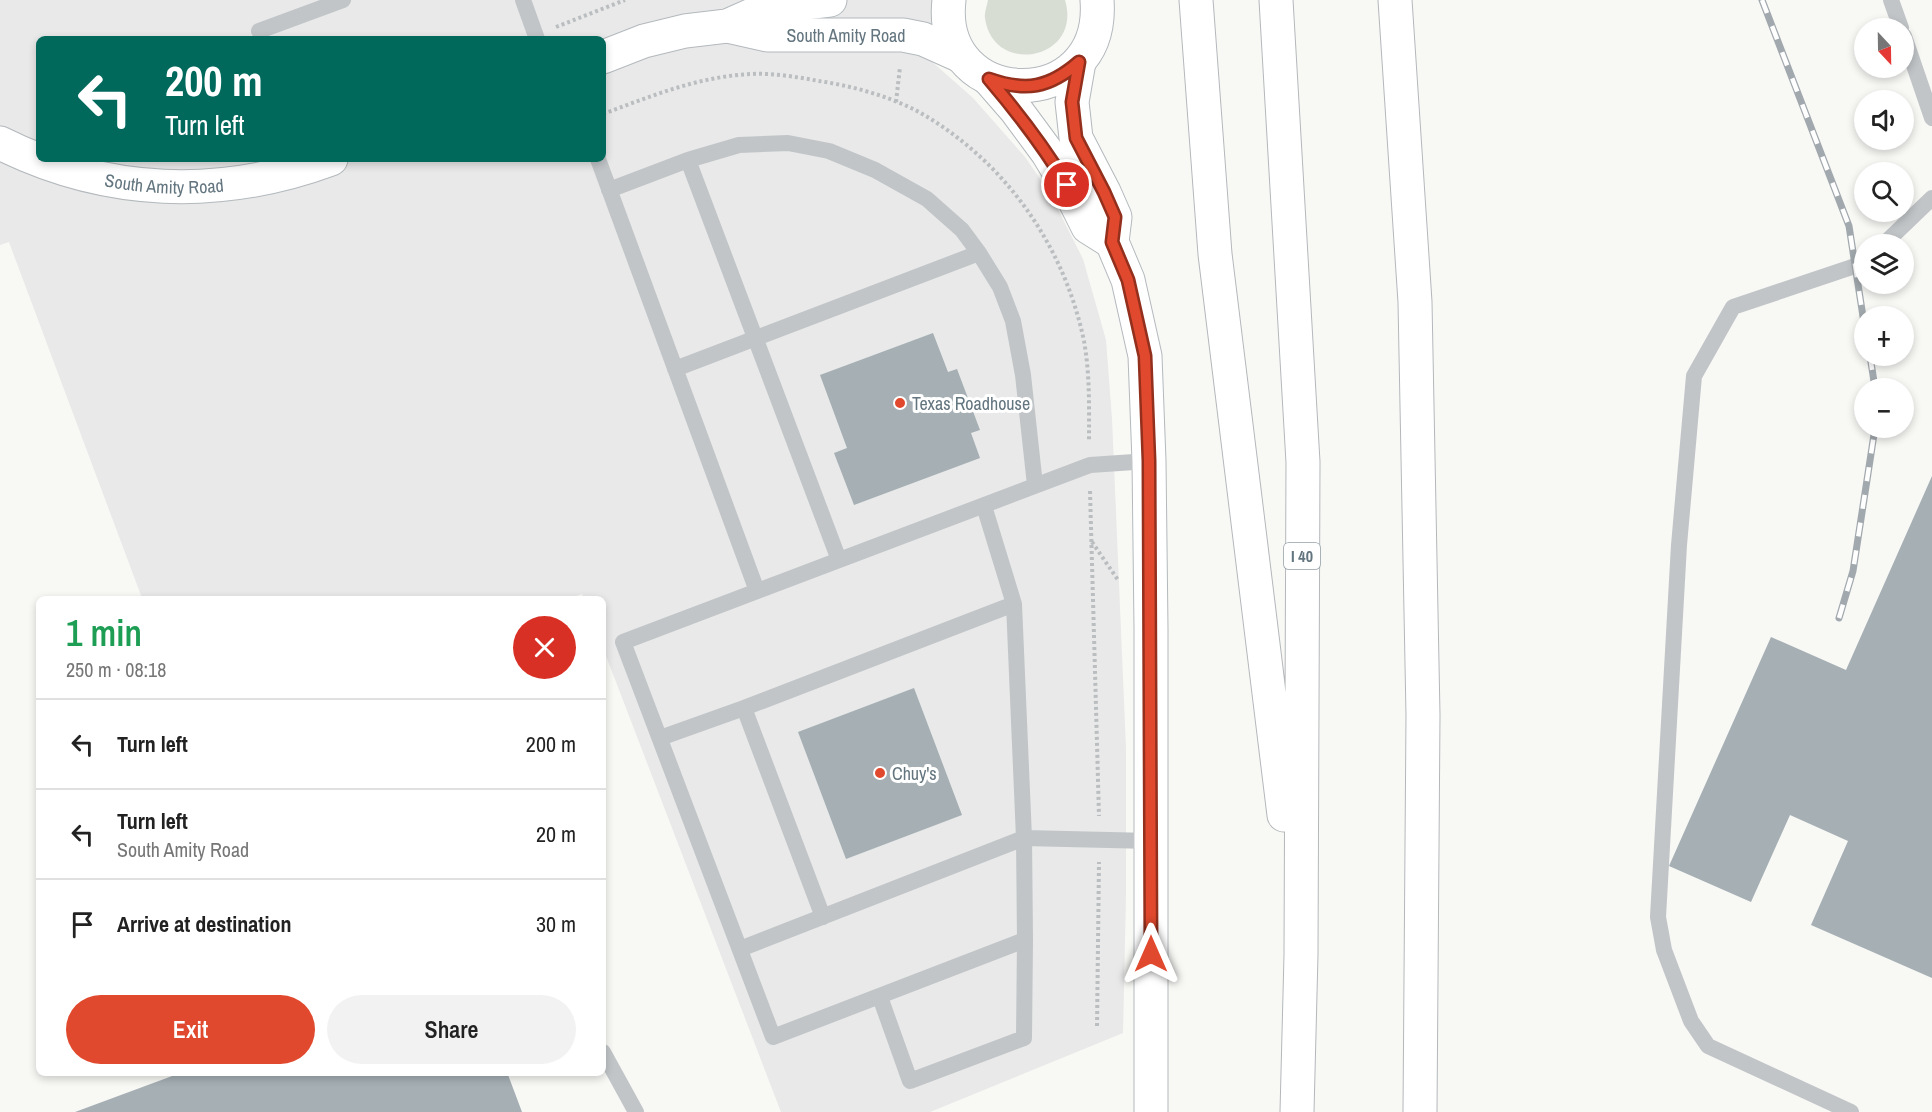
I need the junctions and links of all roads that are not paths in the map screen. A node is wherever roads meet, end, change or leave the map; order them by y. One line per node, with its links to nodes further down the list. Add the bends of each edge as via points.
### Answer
1 (343, 0): 12 (lane)
2 (523, 0): 13 (lane)
3 (830, 0): 11 (main road, South Amity Road, via 770,7)
4 (949, 0): 15 (main road, via 951,36)
5 (1098, 0): 16 (main road, via 1098,23)
6 (1196, 0): 47 (main road, via 1215,254)
7 (1276, 0): 47 (main road, I 40, via 1303,462)
8 (1395, 0): 53 (main road, via 1415,314 1424,715)
9 (1891, 0): 10 (lane)
10 (1897, 18)
11 (727, 26): 14 (main road, South Amity Road, via 675,33); 15 (main road, South Amity Road, via 767,35 903,35)
12 (259, 31)
13 (536, 36)
14 (606, 56)
15 (962, 56): 18 (main road)
16 (1079, 62): 18 (main road, via 1064,75 1027,87); 29 (main road, via 1072,102 1076,138 1115,217)
17 (1914, 65): 19 (lane)
18 (989, 79): 29 (main road, via 1047,152 1088,227)
19 (1932, 118)
20 (0, 143): 21 (main road, South Amity Road)
21 (36, 159)
22 (688, 159): 26 (lane); 30 (lane, via 739,146 788,143 829,151 875,170 927,199 962,230); 32 (lane)
23 (44, 162): 24 (main road, South Amity Road, via 74,172 154,186 192,188 265,178)
24 (323, 162)
25 (599, 162): 26 (lane)
26 (609, 190): 33 (lane)
27 (1932, 198): 28 (lane)
28 (1894, 234)
29 (1112, 242): 34 (main road, via 1128,280 1145,356)
30 (979, 253): 32 (lane); 35 (lane, via 1013,321)
31 (1854, 266): 54 (lane, via 1733,307 1694,376 1678,545 1658,917 1664,950 1691,1022 1708,1046)
32 (756, 338): 33 (lane); 37 (lane)
33 (675, 369): 38 (lane)
34 (1149, 461): 35 (lane, via 1090,465); 43 (main road)
35 (1035, 485): 36 (lane)
36 (984, 506): 37 (lane); 39 (lane)
37 (839, 560): 38 (lane)
38 (757, 591): 41 (lane, via 623,642)
39 (1014, 603): 40 (lane); 42 (lane)
40 (744, 708): 41 (lane); 44 (lane)
41 (660, 738): 46 (lane)
42 (1024, 838): 43 (lane); 44 (lane); 45 (lane)
43 (1151, 841): 51 (main road)
44 (823, 916): 46 (lane)
45 (1025, 940): 48 (lane); 48 (lane, via 1024,1038 910,1081)
46 (740, 949): 48 (lane, via 773,1037)
47 (1301, 955): 52 (main road, I 40)
48 (880, 997)
49 (606, 1057): 50 (lane)
50 (636, 1112)
51 (1150, 1112)
52 (1297, 1112)
53 (1420, 1112)
54 (1851, 1112)

